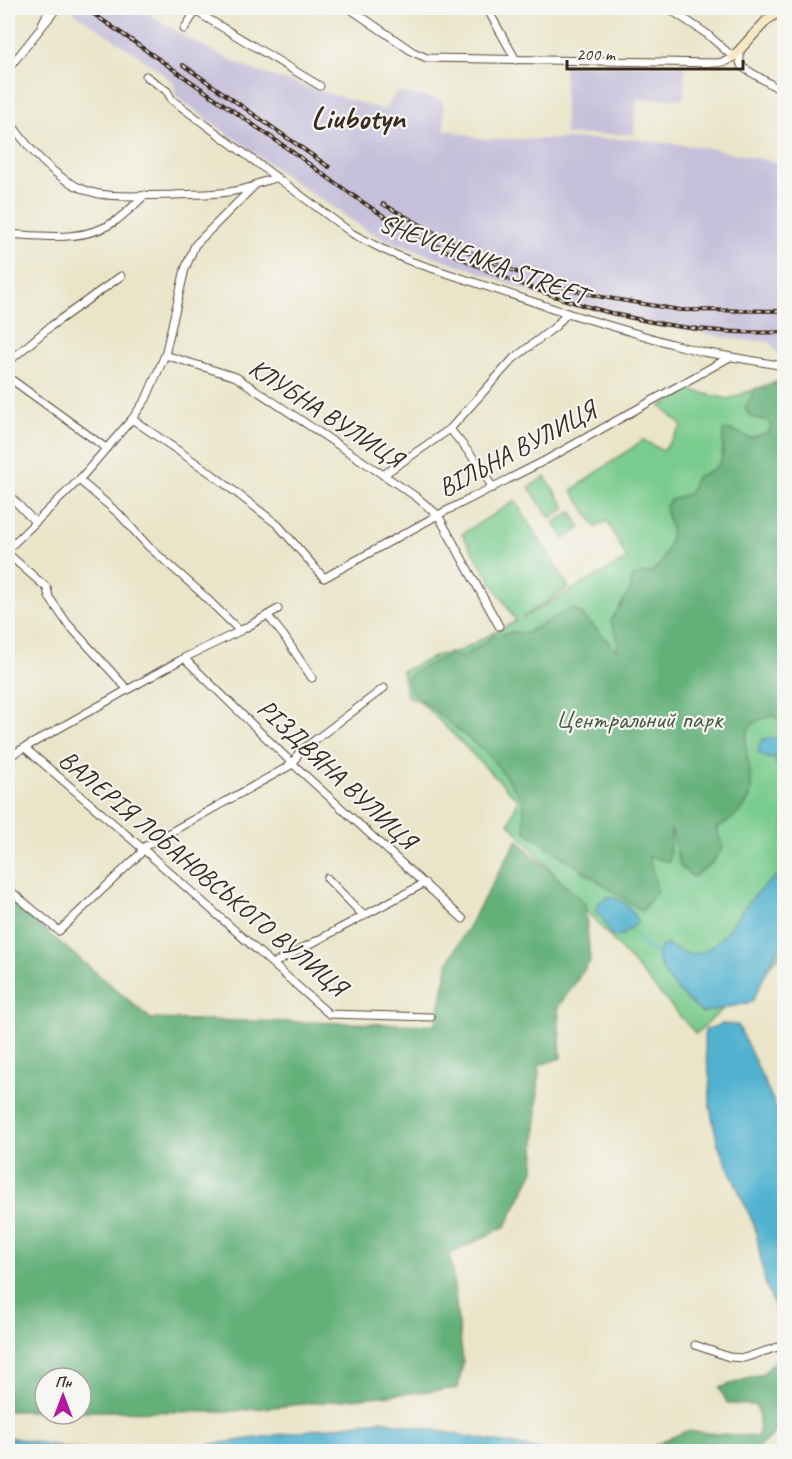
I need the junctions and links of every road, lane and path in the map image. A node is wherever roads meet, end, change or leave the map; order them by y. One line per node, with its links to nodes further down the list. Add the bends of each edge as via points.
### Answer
1 (50, 8): 8 (street)
2 (57, 8): 8 (street)
3 (349, 8): 11 (street, via 421,56)
4 (489, 8): 11 (street)
5 (668, 8): 10 (street)
6 (784, 8): 10 (street, via 767,20)
7 (197, 9): 9 (street); 14 (street)
8 (41, 26): 12 (street)
9 (184, 29)
10 (737, 53): 11 (street, via 717,63); 15 (street, via 742,67)
11 (516, 60)
12 (8, 69)
13 (146, 76): 17 (street, SHEVCHENKA STREET)
14 (320, 86)
15 (784, 92)
16 (8, 119): 19 (street, via 69,182 99,194)
17 (275, 178): 18 (street); 22 (street, SHEVCHENKA STREET, via 353,234 382,249)
18 (253, 186): 19 (street, via 231,193); 23 (street, via 195,245 185,269)
19 (145, 195): 20 (street, via 115,221 89,232 53,237)
20 (8, 234)
21 (121, 276): 25 (street)
22 (567, 313): 24 (street, SHEVCHENKA STREET); 29 (street, via 513,359)
23 (165, 355): 28 (street, via 146,399); 31 (street, КЛУБНА ВУЛИЦЯ, via 236,376)
24 (730, 357): 26 (street, SHEVCHENKA STREET); 33 (street, ВІЛЬНА ВУЛИЦЯ)
25 (8, 362)
26 (784, 366)
27 (8, 376): 30 (street)
28 (132, 419): 30 (street); 35 (street, ВІЛЬНА ВУЛИЦЯ, via 278,525 324,578)
29 (450, 429): 31 (street); 33 (street)
30 (106, 448): 32 (street)
31 (383, 475): 35 (street, КЛУБНА ВУЛИЦЯ)
32 (79, 480): 36 (street); 42 (street)
33 (493, 488): 35 (street, ВІЛЬНА ВУЛИЦЯ)
34 (8, 494): 36 (street)
35 (438, 515): 41 (street, КЛУБНА ВУЛИЦЯ)
36 (36, 522): 37 (street)
37 (8, 549)
38 (8, 554): 46 (street, via 47,588 67,623)
39 (278, 609): 40 (street)
40 (268, 616): 42 (street); 44 (street)
41 (499, 626)
42 (240, 631): 43 (street)
43 (184, 658): 46 (street); 49 (street, РІЗДВЯНА ВУЛИЦЯ)
44 (312, 678)
45 (384, 688): 49 (street, via 299,752)
46 (128, 690): 47 (street)
47 (26, 748): 48 (street); 50 (street, ВАЛЕРІЯ ЛОБАНОВСЬКОГО ВУЛИЦЯ)
48 (8, 757)
49 (293, 764): 50 (street); 52 (street, РІЗДВЯНА ВУЛИЦЯ)
50 (142, 848): 53 (street, via 59,931); 56 (street, ВАЛЕРІЯ ЛОБАНОВСЬКОГО ВУЛИЦЯ)
51 (327, 879): 54 (street)
52 (425, 883): 54 (street); 55 (street, РІЗДВЯНА ВУЛИЦЯ)
53 (8, 889)
54 (364, 915): 56 (street)
55 (463, 919)
56 (273, 964): 57 (street, ВАЛЕРІЯ ЛОБАНОВСЬКОГО ВУЛИЦЯ, via 328,1014)
57 (431, 1017)
58 (695, 1345): 59 (street, via 744,1358)
59 (784, 1345)

